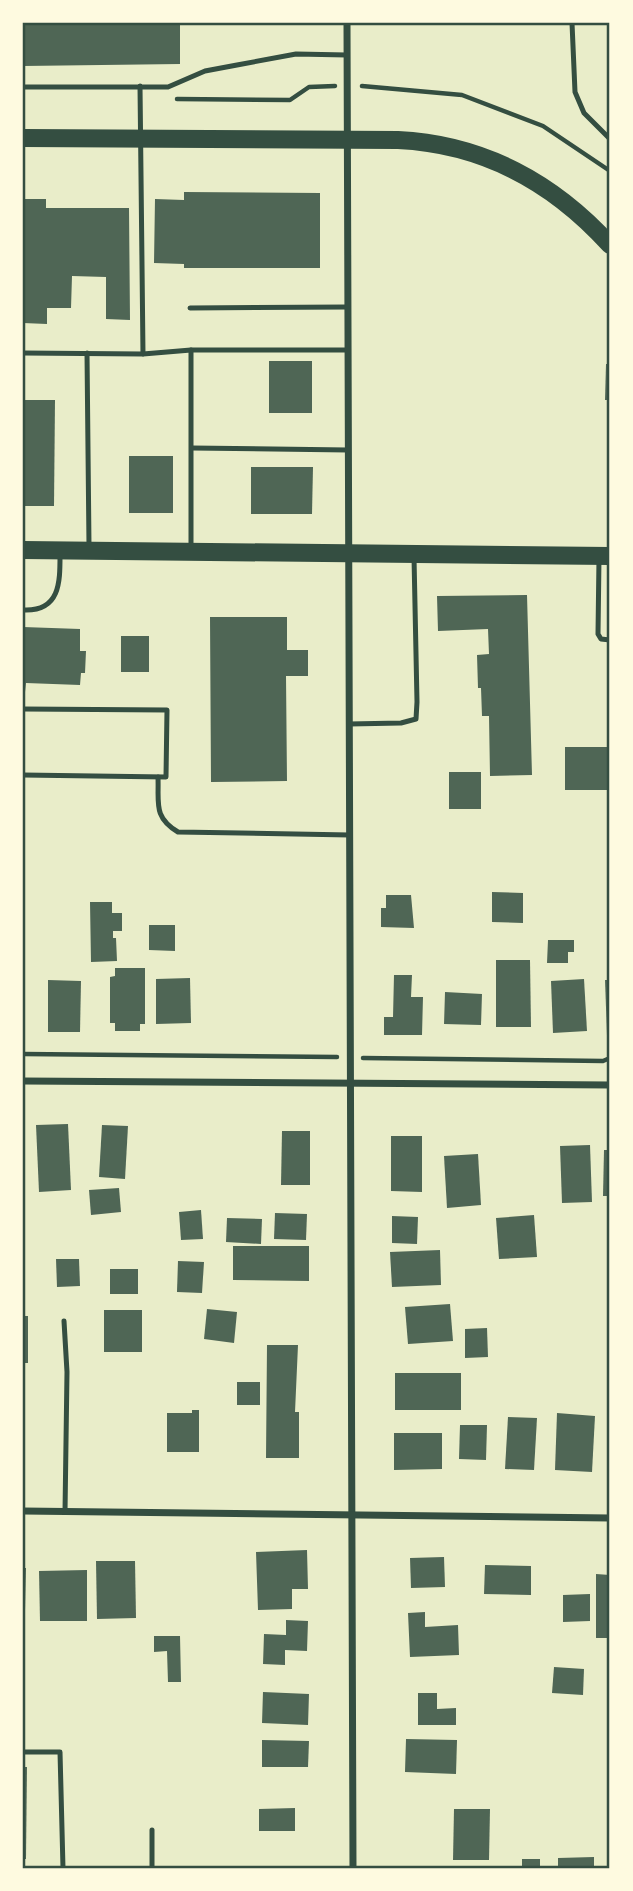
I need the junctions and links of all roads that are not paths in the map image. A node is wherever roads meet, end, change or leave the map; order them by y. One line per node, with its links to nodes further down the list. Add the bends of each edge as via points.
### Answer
1 (347, 23): 3 (street)
2 (572, 23): 8 (lane, via 575,92 584,113)
3 (347, 55): 4 (lane, via 296,54 205,72 168,87); 9 (street)
4 (140, 86): 5 (lane); 6 (lane)
5 (23, 87)
6 (140, 137): 7 (main road); 9 (main road); 17 (lane)
7 (23, 138)
8 (610, 139)
9 (346, 140): 10 (main road, via 432,142 482,155 535,180); 11 (street)
10 (610, 245)
11 (347, 307): 12 (lane); 14 (street)
12 (190, 308)
13 (191, 350): 14 (lane); 17 (lane); 18 (lane)
14 (347, 350): 19 (street)
15 (23, 353): 16 (lane)
16 (87, 354): 17 (lane); 22 (lane)
17 (144, 354)
18 (192, 448): 19 (lane); 23 (lane)
19 (348, 450): 24 (street)
20 (23, 550): 21 (main road)
21 (60, 551): 22 (main road); 27 (lane, via 57,593 47,604)
22 (89, 551): 23 (main road)
23 (191, 552): 24 (main road)
24 (347, 553): 25 (main road); 30 (street)
25 (414, 554): 26 (main road); 30 (lane, via 416,719)
26 (604, 556): 28 (lane, via 598,634)
27 (23, 610)
28 (610, 640)
29 (23, 709): 32 (lane, via 167,710 166,777)
30 (349, 724): 33 (street)
31 (23, 775): 32 (lane)
32 (159, 777): 33 (lane, via 159,813 165,824 178,832)
33 (350, 835): 35 (street)
34 (23, 1081): 35 (street)
35 (350, 1083): 36 (street); 40 (street)
36 (610, 1085)
37 (64, 1321): 39 (lane)
38 (23, 1511): 39 (street)
39 (65, 1512): 40 (street)
40 (351, 1516): 41 (street); 46 (street)
41 (610, 1518)
42 (23, 1752): 44 (lane, via 60,1752)
43 (152, 1830): 45 (lane)
44 (63, 1868)
45 (152, 1868)
46 (353, 1868)

